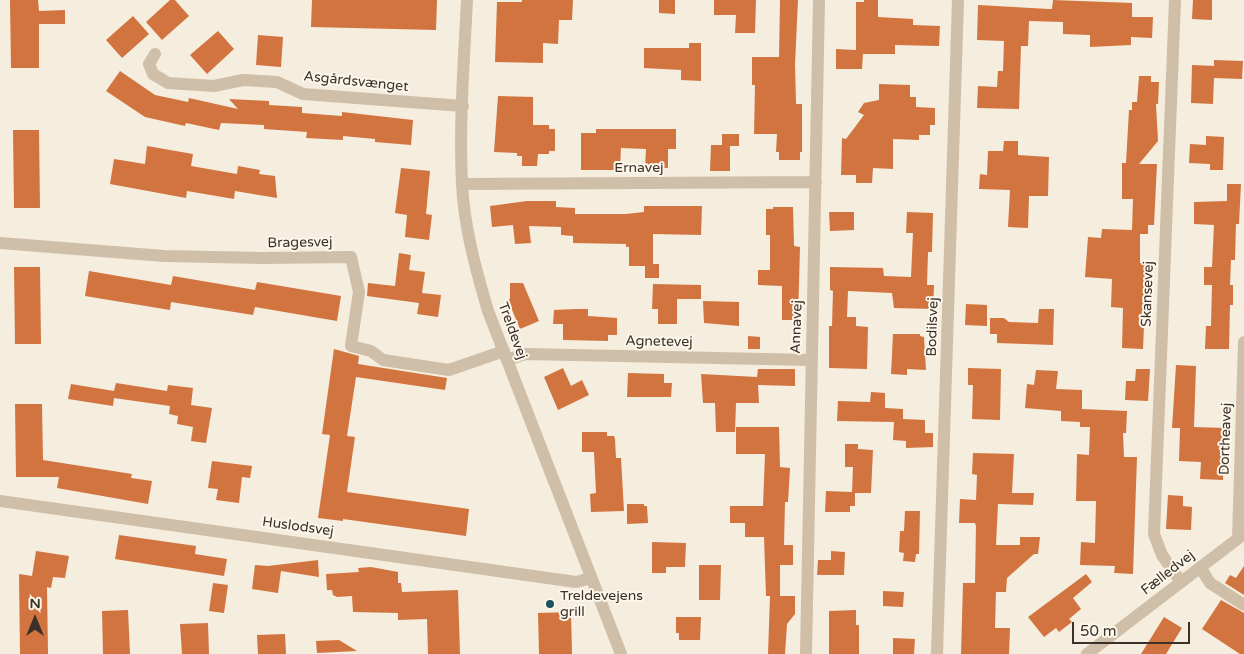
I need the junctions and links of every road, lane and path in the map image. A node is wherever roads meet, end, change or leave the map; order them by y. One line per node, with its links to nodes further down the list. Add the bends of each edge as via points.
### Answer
1 (467, 0): 6 (street, Treldevej)
2 (819, 0): 7 (street, Annavej)
3 (958, 0): 21 (street, Bodilsvej)
4 (1175, 0): 17 (street, Skansevej, via 1154,534 1162,555)
5 (155, 54): 6 (street, Asgårdsvænget, via 149,64 154,74 168,83 214,86 243,80 277,82 303,94)
6 (463, 106): 8 (street, Treldevej)
7 (816, 182): 8 (street, Ernavej); 12 (street, Annavej)
8 (462, 184): 11 (street, Treldevej, via 476,270)
9 (0, 244): 11 (street, Bragesvej, via 164,256 351,257 359,292 351,346 371,351 383,360 449,370)
10 (1244, 342): 14 (street, Dortheavej)
11 (505, 356): 12 (street, Agnetevej); 16 (street, Treldevej)
12 (811, 360): 20 (street, Annavej)
13 (0, 501): 16 (street, Huslodsvej, via 576,582)
14 (1241, 536): 15 (street, Fælledvej)
15 (1200, 567): 17 (street, Fælledvej); 18 (street, via 1210,584)
16 (590, 578): 19 (street, Treldevej)
17 (1181, 582): 22 (street, Fælledvej)
18 (1244, 605)
19 (621, 654)
20 (806, 654)
21 (937, 654)
22 (1089, 654)

